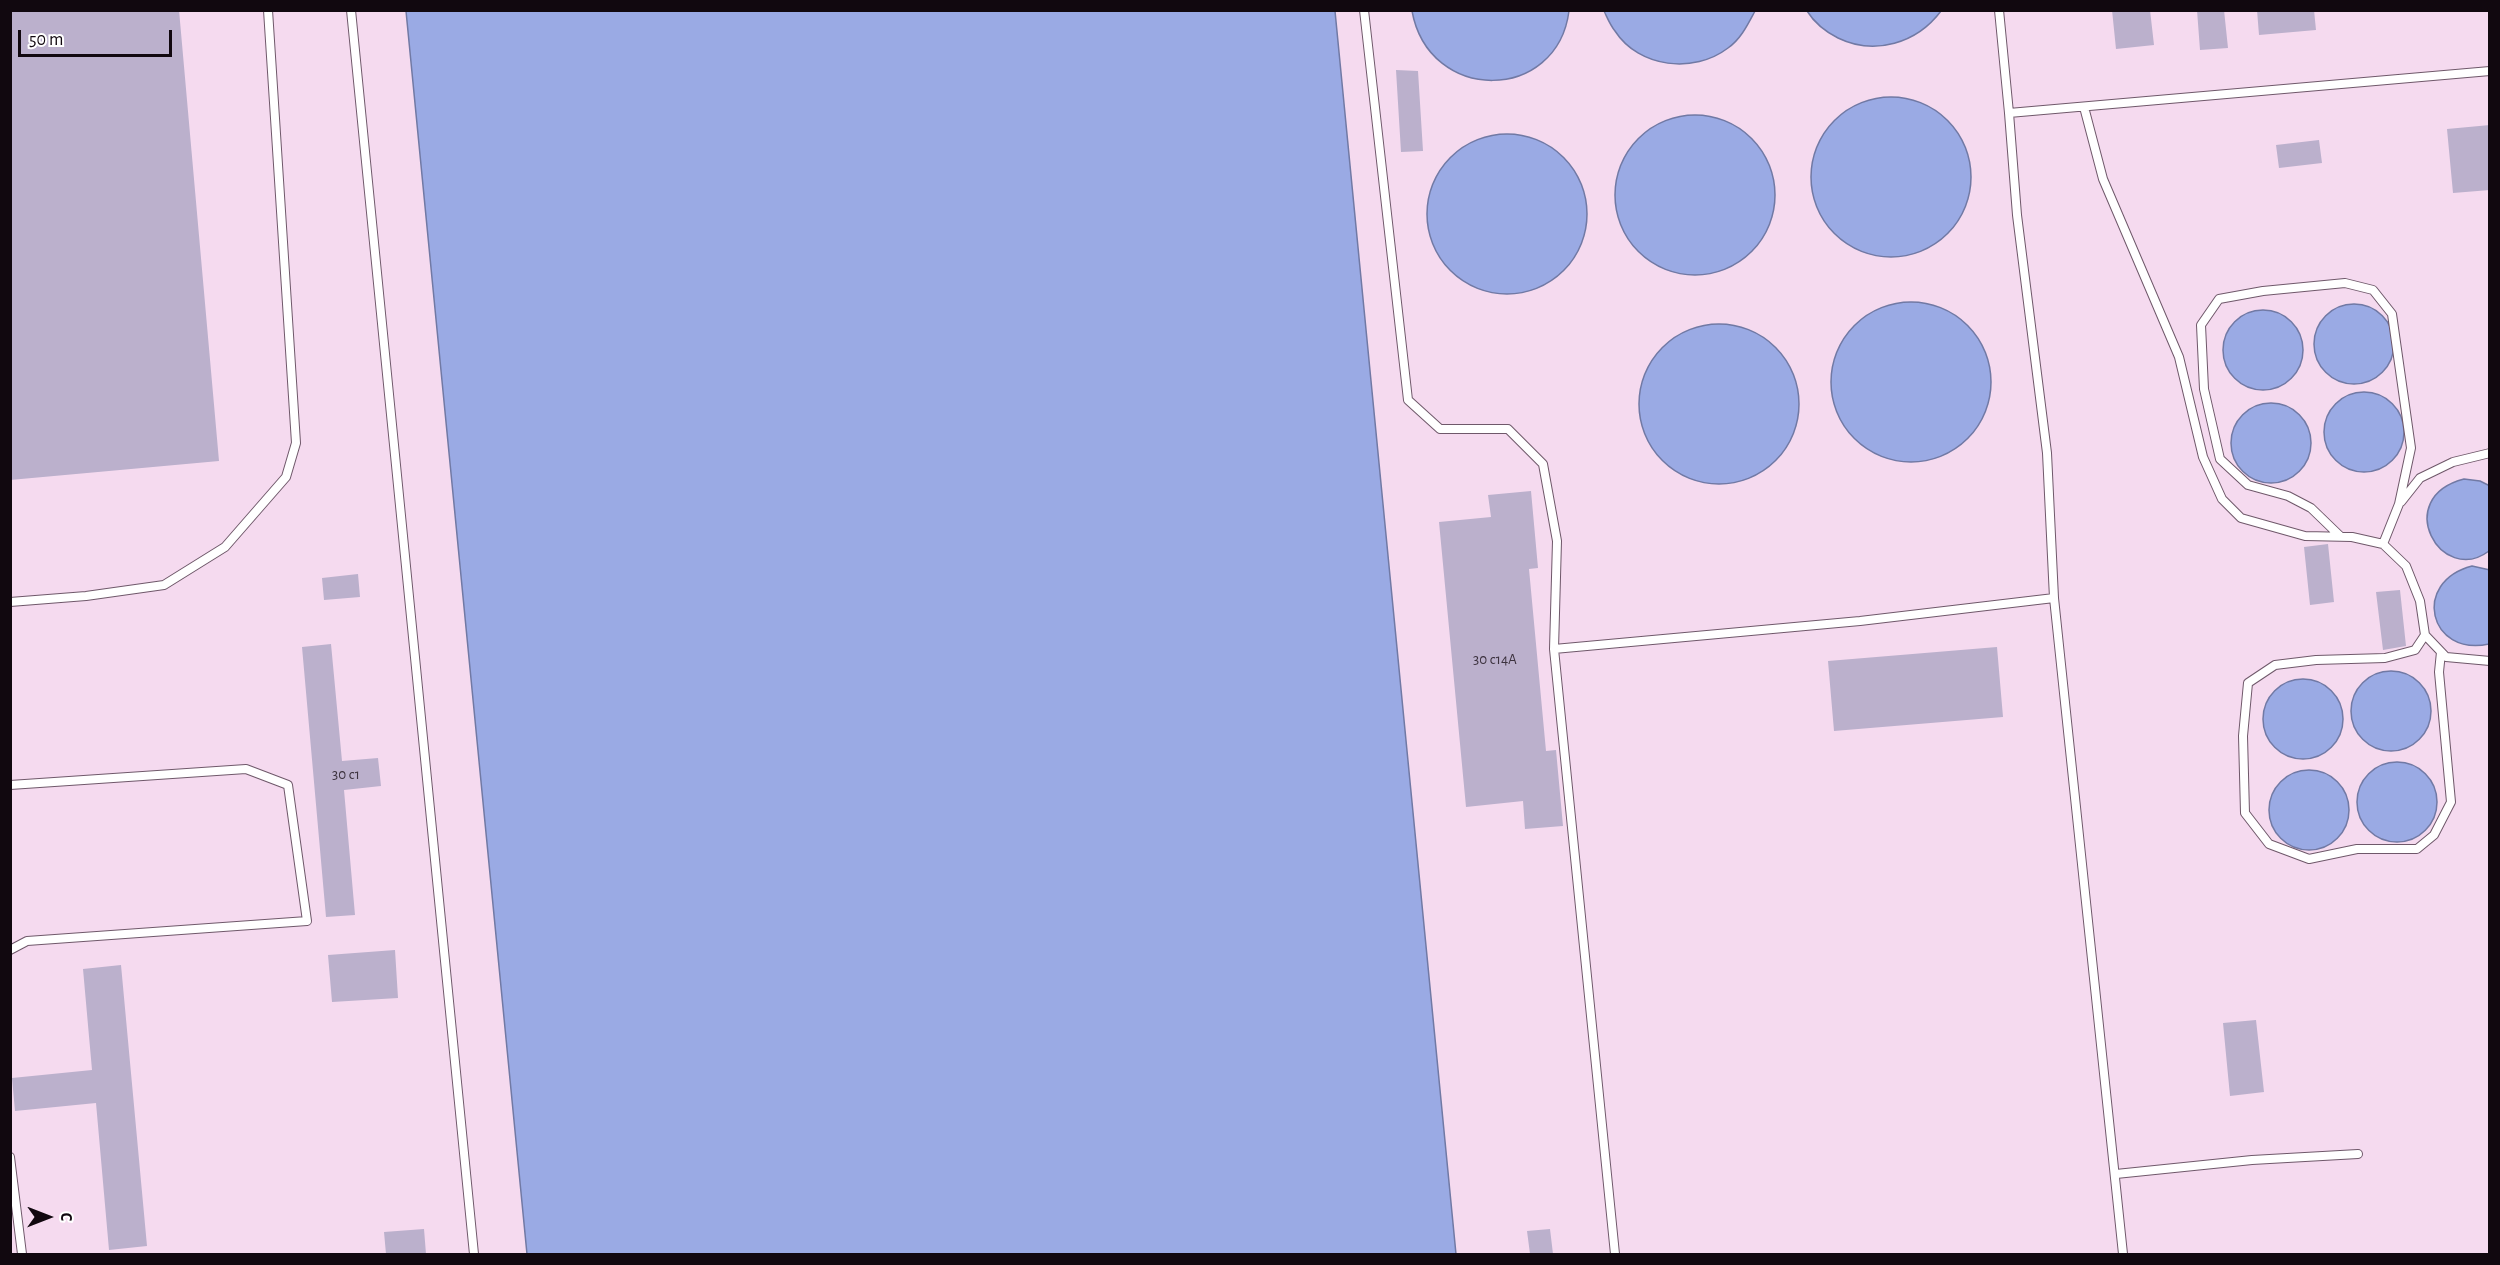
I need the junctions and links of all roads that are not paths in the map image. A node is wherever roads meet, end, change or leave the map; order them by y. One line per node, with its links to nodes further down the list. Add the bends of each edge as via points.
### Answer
1 (268, 10): 13 (lane, via 296,443 286,477 225,547 164,585)
2 (351, 10): 24 (lane)
3 (1365, 10): 15 (lane, via 1408,400 1440,429 1509,429 1543,464 1557,541)
4 (1999, 10): 7 (lane)
5 (2490, 71): 6 (lane)
6 (2084, 107): 7 (lane); 10 (lane, via 2103,179 2179,357 2203,457 2222,500 2241,518 2305,537)
7 (2009, 113): 12 (lane, via 2017,215 2047,453)
8 (2490, 453): 9 (lane, via 2453,462 2420,478)
9 (2400, 504): 10 (lane, via 2410,448 2406,415 2392,314 2373,290 2345,283 2263,291 2219,300 2202,325 2204,389 2220,459 2248,485 2288,496 2311,508); 11 (lane)
10 (2340, 537): 11 (lane)
11 (2383, 544): 14 (lane, via 2406,566 2420,601)
12 (2054, 598): 15 (lane, via 1860,621); 22 (lane)
13 (10, 602)
14 (2425, 635): 16 (lane); 16 (lane, via 2415,651 2385,657 2275,664 2248,683 2243,736 2245,813 2270,844 2309,859 2357,849 2417,849 2434,836 2451,802 2439,672)
15 (1554, 649): 25 (lane)
16 (2441, 652): 17 (lane, via 2446,657)
17 (2490, 661)
18 (10, 785): 19 (lane, via 246,769 288,785 307,921 27,941)
19 (10, 950)
20 (2358, 1154): 22 (lane)
21 (10, 1157): 23 (lane)
22 (2116, 1174): 26 (lane)
23 (22, 1254)
24 (474, 1254)
25 (1615, 1254)
26 (2123, 1254)

